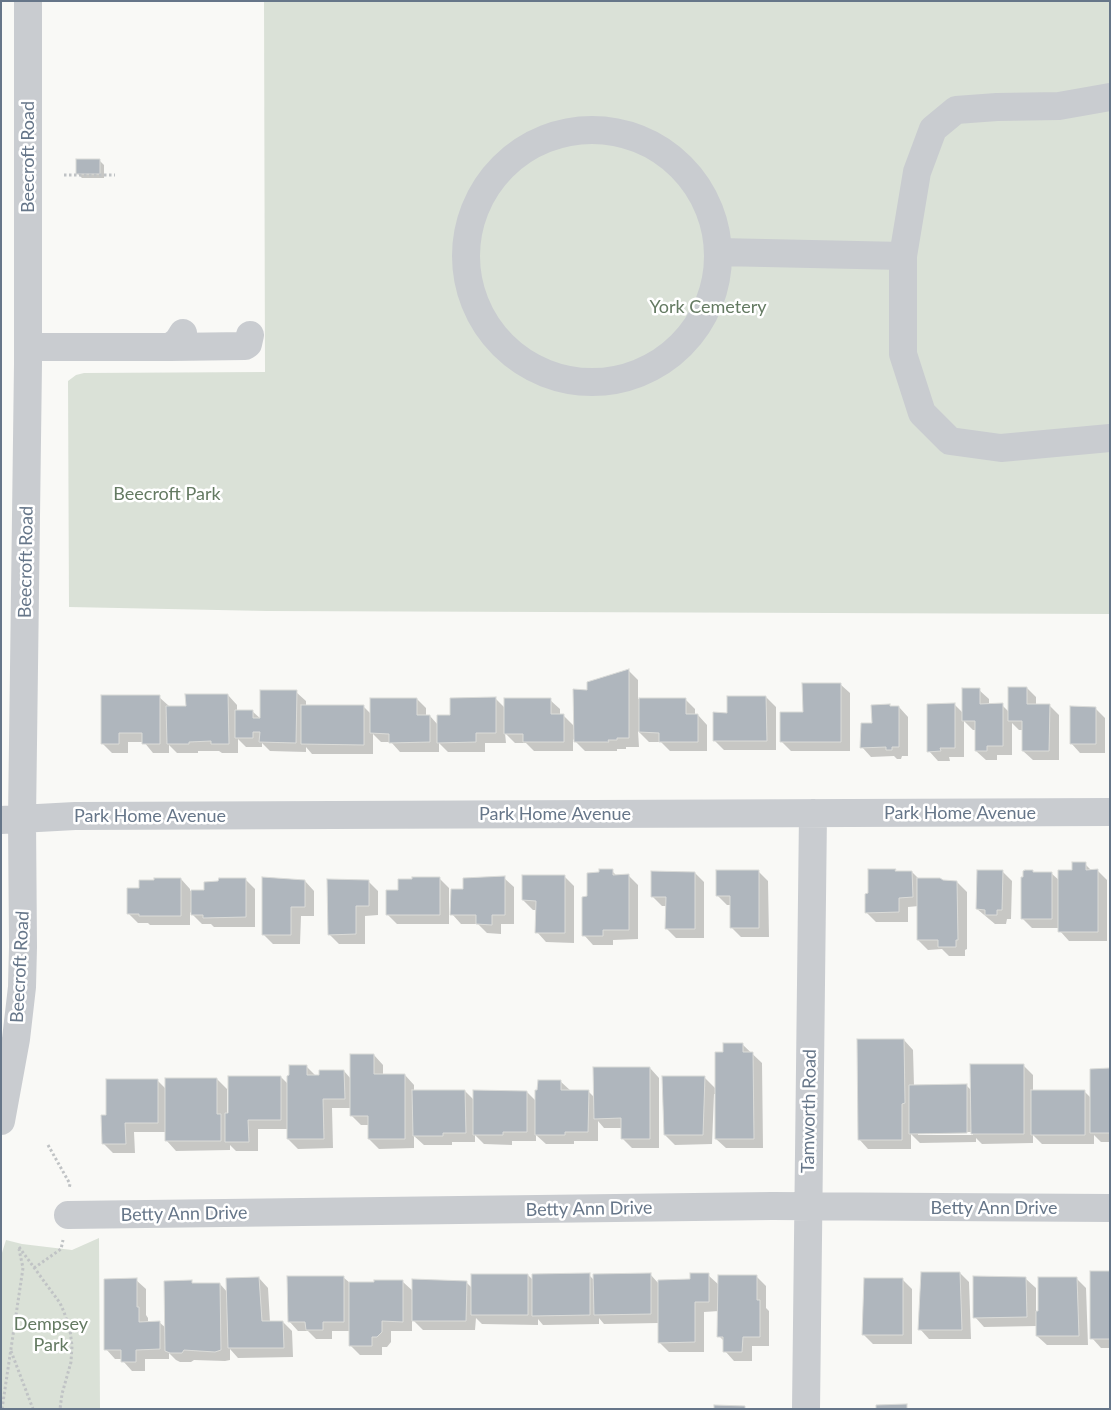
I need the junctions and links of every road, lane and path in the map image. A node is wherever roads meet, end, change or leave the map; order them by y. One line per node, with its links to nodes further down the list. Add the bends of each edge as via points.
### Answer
1 (28, 1): 8 (street, Beecroft Road)
2 (1110, 97): 6 (street, via 1059,106 956,110 933,129 917,172)
3 (64, 175): 4 (path)
4 (115, 175)
5 (719, 252): 5 (street, via 713,295 693,333 661,362 621,379 578,382 536,370 501,344 477,308 466,268 468,228 483,191 510,160 544,139 584,130 624,133 661,150 691,177 711,212); 6 (street)
6 (903, 256): 9 (street, via 903,354 922,413 950,441 1001,448)
7 (250, 335): 8 (street, via 248,344 244,346 176,340 115,343 119,359 110,366)
8 (28, 356): 12 (street, Beecroft Road)
9 (1110, 438)
10 (1110, 812): 11 (street, Park Home Avenue)
11 (813, 813): 12 (street, Park Home Avenue, via 75,816); 16 (street, Tamworth Road)
12 (12, 820): 13 (street, Beecroft Road, via 23,947 22,987)
13 (9, 1039): 14 (street, Beecroft Road)
14 (1, 1122)
15 (48, 1145): 18 (path, via 70,1184)
16 (808, 1208): 17 (street, Betty Ann Drive); 18 (street, Betty Ann Drive); 24 (street, Tamworth Road)
17 (1110, 1208)
18 (68, 1215): 19 (path, via 61,1249)
19 (34, 1268): 20 (path, via 19,1247 23,1268); 23 (path, via 64,1312 72,1338 71,1362)
20 (10, 1349): 21 (path); 22 (path)
21 (2, 1409)
22 (33, 1409)
23 (60, 1409)
24 (806, 1409)

